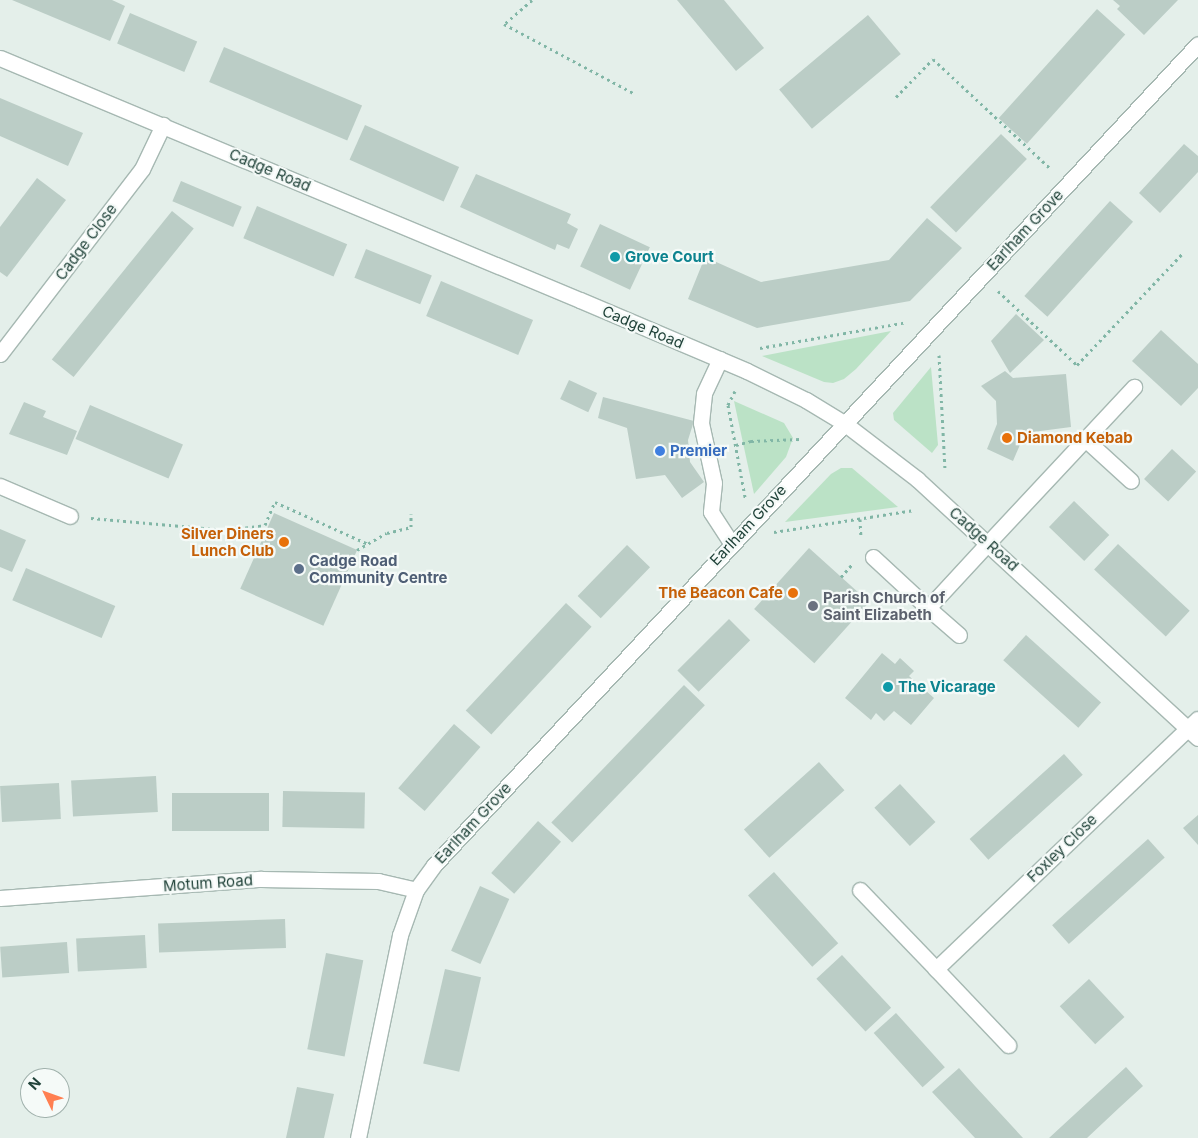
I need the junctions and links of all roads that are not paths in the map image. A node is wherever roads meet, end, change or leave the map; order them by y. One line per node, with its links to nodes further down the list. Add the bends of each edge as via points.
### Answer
1 (1198, 44): 7 (street, Earlham Grove)
2 (0, 58): 3 (street, Cadge Road)
3 (163, 125): 4 (street, Cadge Close, via 142,169); 5 (street, Cadge Road)
4 (0, 354)
5 (720, 359): 7 (street, Cadge Road, via 806,400); 13 (street, via 704,394 701,423 714,483 712,512)
6 (1134, 387): 8 (street)
7 (844, 423): 12 (street, Cadge Road, via 917,479); 13 (street, Earlham Grove)
8 (1085, 439): 9 (street); 12 (street)
9 (1131, 481)
10 (0, 486): 11 (street)
11 (70, 516)
12 (988, 542): 15 (street); 17 (street, Cadge Road)
13 (731, 543): 18 (street, Earlham Grove, via 434,866)
14 (873, 557): 15 (street)
15 (928, 608): 16 (street)
16 (959, 635)
17 (1195, 728): 21 (street, Foxley Close)
18 (416, 890): 20 (street, Motum Road, via 378,881 262,879); 23 (street, Earlham Grove, via 400,935)
19 (860, 890): 21 (street)
20 (0, 898)
21 (936, 969): 22 (street)
22 (1008, 1045)
23 (358, 1138)

